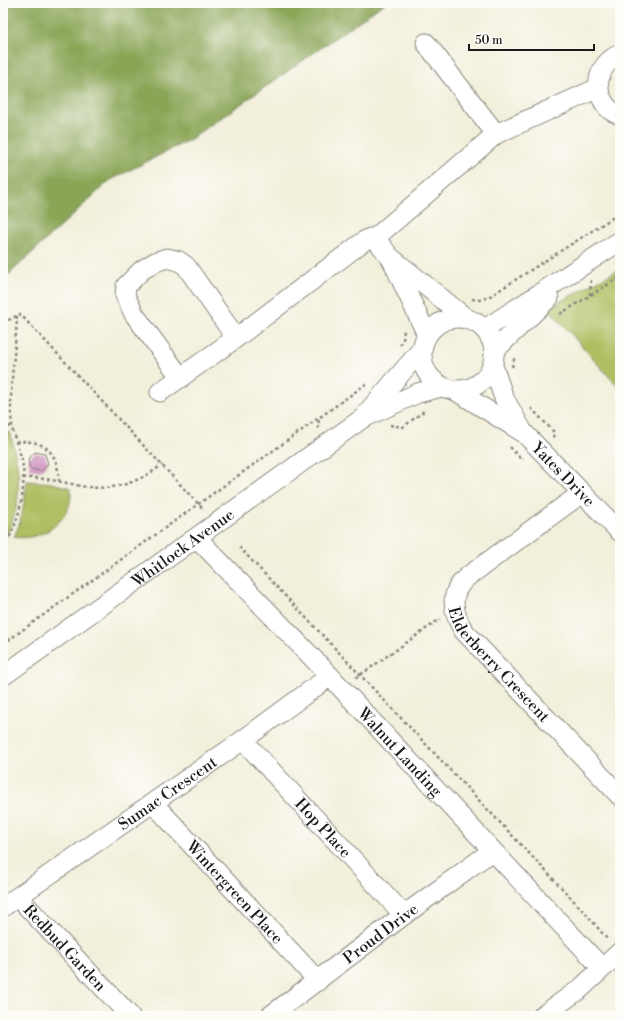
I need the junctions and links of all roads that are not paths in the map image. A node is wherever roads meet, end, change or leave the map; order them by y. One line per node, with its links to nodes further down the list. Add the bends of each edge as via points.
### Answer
1 (426, 43): 5 (street)
2 (620, 54): 3 (street, via 610,59 603,68)
3 (598, 88): 4 (street, via 608,108); 5 (street)
4 (620, 115)
5 (496, 134): 6 (street)
6 (375, 238): 8 (street); 12 (street, via 364,241)
7 (620, 241): 9 (street)
8 (390, 257): 10 (street); 13 (street)
9 (581, 266): 11 (street); 14 (street)
10 (467, 319): 11 (street); 13 (street, via 454,318 438,324)
11 (485, 329): 14 (street, via 490,338)
12 (236, 338): 15 (street); 15 (street, via 186,266 167,258 142,270 126,286 124,295 134,314)
13 (424, 343): 16 (street, via 422,361 426,372 432,381); 18 (street, Whitlock Avenue)
14 (494, 358): 16 (street, via 487,377 478,385 468,390); 19 (street, Yates Drive, via 504,398)
15 (181, 378): 17 (street)
16 (448, 389): 18 (street, Whitlock Avenue, via 418,393); 19 (street, Yates Drive)
17 (160, 392)
18 (363, 418): 22 (street, Whitlock Avenue)
19 (524, 433): 20 (street, Yates Drive)
20 (582, 493): 21 (street, Yates Drive); 26 (street, Elderberry Crescent, via 460,583 454,598 455,614 463,630)
21 (620, 532)
22 (197, 538): 23 (street, Whitlock Avenue); 24 (street, Walnut Landing)
23 (3, 676)
24 (330, 676): 25 (street, Sumac Crescent); 28 (street, Walnut Landing)
25 (243, 740): 27 (street, Sumac Crescent); 30 (street, Hop Place)
26 (620, 796)
27 (153, 803): 29 (street, Sumac Crescent); 33 (street, Wintergreen Place)
28 (492, 851): 30 (street, Proud Drive); 32 (street, Walnut Landing)
29 (10, 902): 34 (street, Redbud Garden)
30 (404, 915): 33 (street, Proud Drive)
31 (615, 948): 32 (street)
32 (602, 968): 36 (street, via 580,989)
33 (318, 981): 35 (street, Proud Drive)
34 (130, 1016)
35 (270, 1016)
36 (542, 1016)

